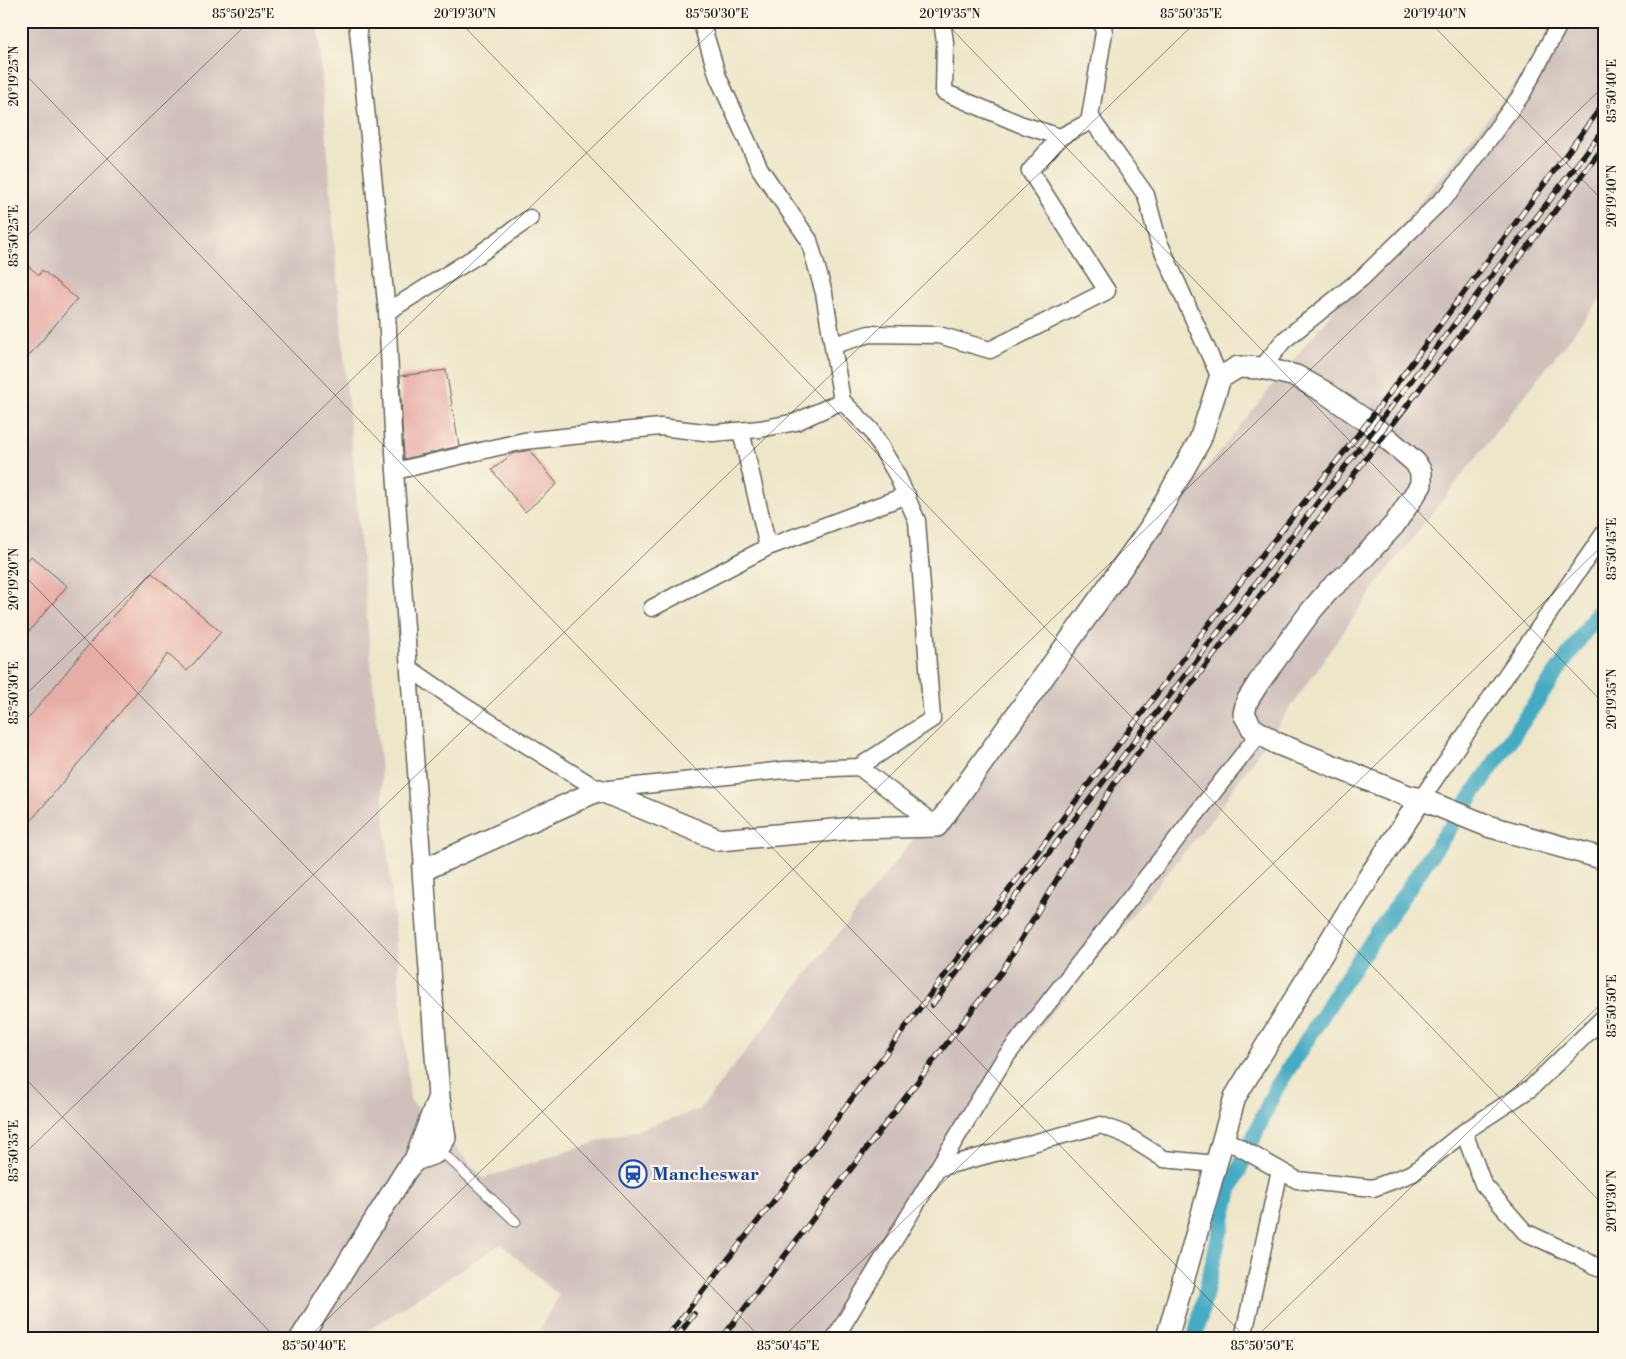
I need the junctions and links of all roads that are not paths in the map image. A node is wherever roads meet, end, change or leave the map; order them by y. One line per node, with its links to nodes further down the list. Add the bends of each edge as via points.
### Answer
1 (357, 21): 9 (street)
2 (700, 21): 10 (street, via 718,77 760,169 809,240 824,292)
3 (942, 21): 7 (street, via 944,92 1020,124)
4 (1102, 21): 6 (street, via 1104,32 1090,117)
5 (1561, 21): 11 (street, via 1522,94 1450,192 1362,278 1283,341)
6 (1093, 120): 7 (street); 12 (street, via 1146,195 1158,240)
7 (1060, 136): 10 (street, via 1030,171 1107,291 990,350 939,335 868,334)
8 (530, 218): 9 (street)
9 (387, 312): 15 (street)
10 (834, 345): 13 (street)
11 (1262, 368): 12 (street, via 1238,367); 21 (street, via 1296,376 1368,422 1415,462 1421,472 1421,485 1394,526 1329,590 1259,682 1247,701 1244,714)
12 (1220, 378): 25 (street, via 1200,440 1150,528)
13 (842, 401): 14 (street, via 796,422); 16 (street, via 871,430)
14 (741, 431): 15 (street, via 713,433 660,427 524,441); 18 (street)
15 (395, 471): 20 (street)
16 (907, 495): 18 (street); 22 (street, via 916,521 932,719)
17 (1605, 532): 24 (street)
18 (768, 547): 19 (street)
19 (652, 608)
20 (409, 668): 23 (street); 27 (street)
21 (1259, 734): 24 (street); 35 (street, via 1004,1059)
22 (859, 766): 23 (street, via 784,770); 25 (street)
23 (599, 790): 25 (street, via 719,840 856,828); 27 (street)
24 (1421, 799): 26 (street, via 1491,827); 31 (street, via 1369,877 1235,1096)
25 (937, 826)
26 (1605, 859)
27 (423, 870): 29 (street)
28 (1605, 1016): 30 (street, via 1531,1088)
29 (439, 1098): 32 (street, via 446,1138); 33 (street)
30 (1464, 1132): 36 (street, via 1413,1173 1373,1188 1297,1180); 38 (street, via 1483,1184 1525,1232)
31 (1224, 1138): 34 (street); 36 (street)
32 (439, 1148): 33 (street, via 436,1153); 37 (lane)
33 (415, 1160): 39 (street)
34 (1216, 1164): 35 (street, via 1164,1159 1124,1134 1101,1125); 41 (street)
35 (938, 1168): 40 (street)
36 (1278, 1169): 42 (street)
37 (516, 1222)
38 (1605, 1271)
39 (301, 1338)
40 (835, 1338)
41 (1167, 1338)
42 (1243, 1338)

